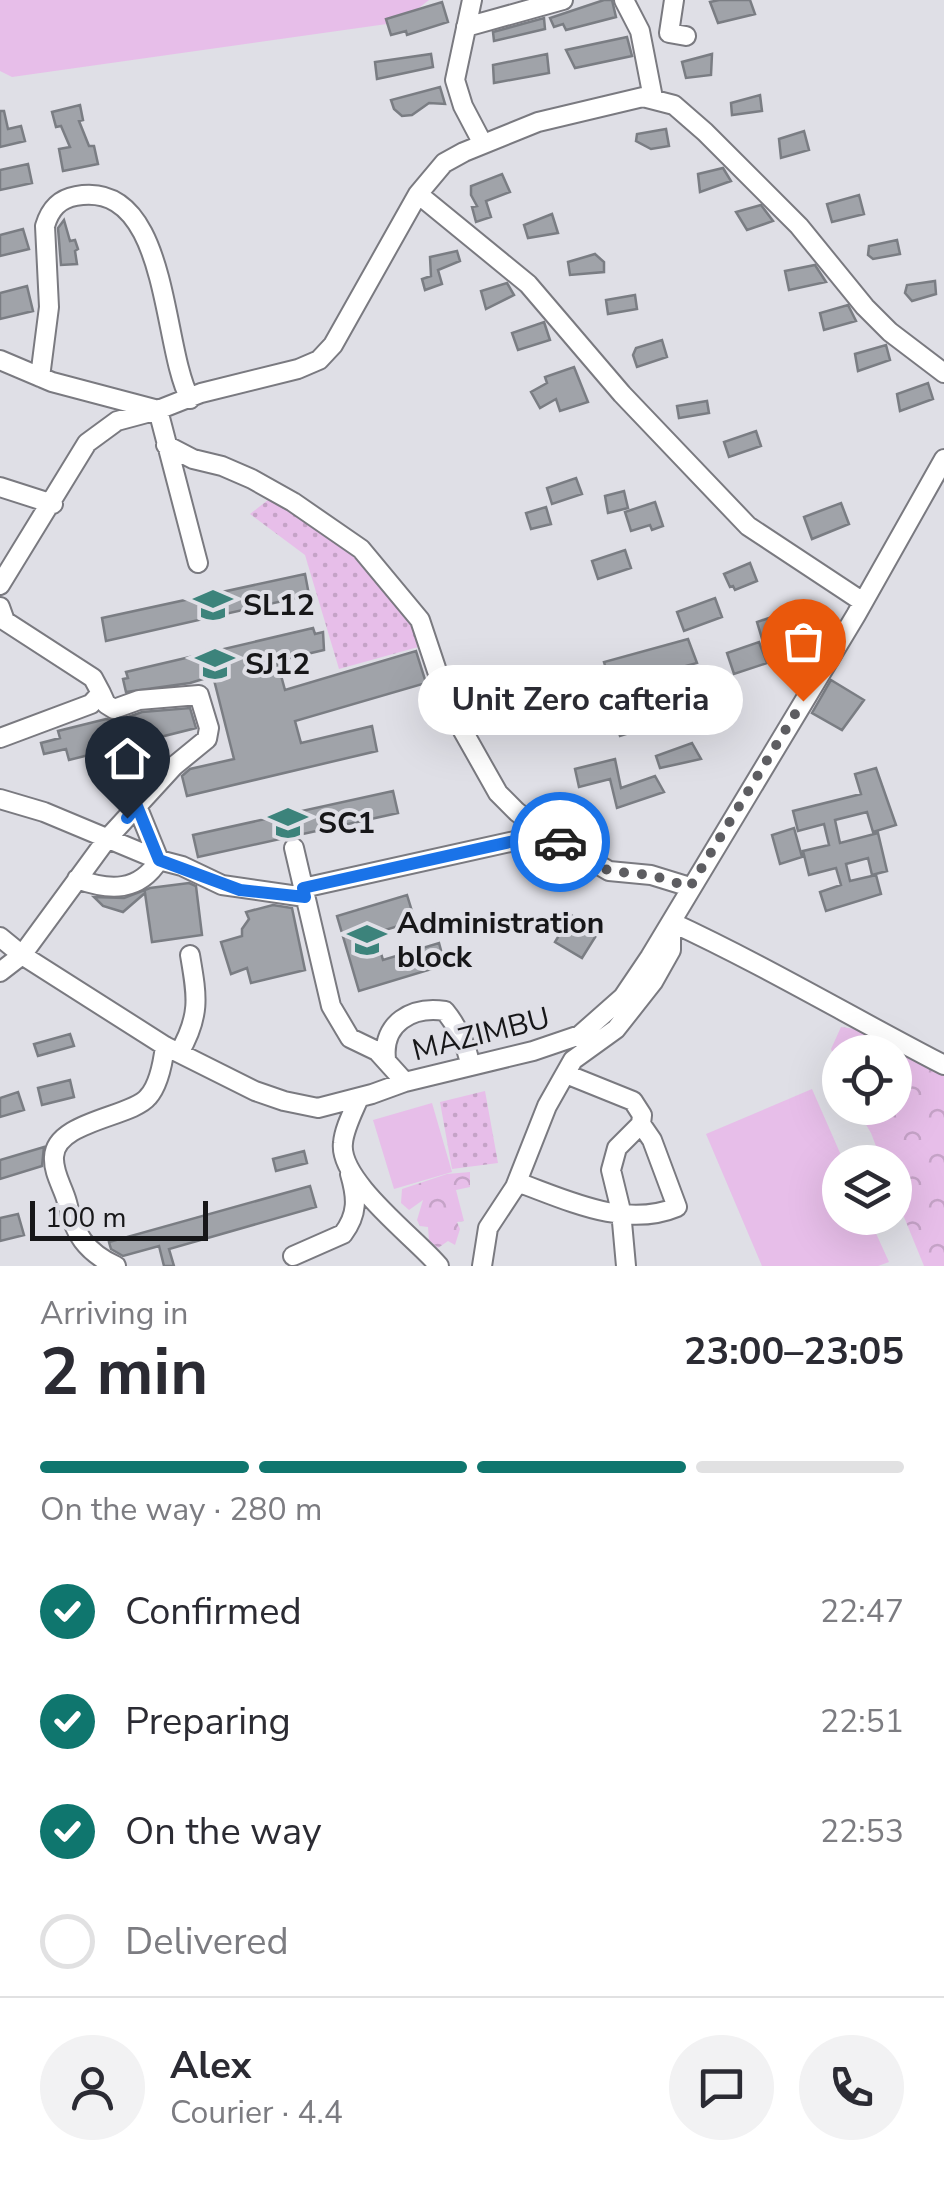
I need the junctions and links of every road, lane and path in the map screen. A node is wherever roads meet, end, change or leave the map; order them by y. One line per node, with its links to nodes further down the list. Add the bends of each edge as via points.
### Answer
1 (472, 0): 5 (street)
2 (563, 0): 5 (street)
3 (624, 0): 7 (street, via 640,31)
4 (674, 0): 6 (street, via 669,34)
5 (466, 26): 8 (street, via 456,80)
6 (686, 36)
7 (653, 98): 8 (street, via 538,122); 11 (street, via 674,105 733,158 865,308)
8 (483, 144): 9 (street, via 444,164)
9 (418, 194): 13 (street, via 326,354 298,369); 21 (street, via 528,284 748,526)
10 (0, 360): 12 (street)
11 (944, 374)
12 (40, 377): 13 (street, via 49,306 44,226 58,202 91,195 126,208 145,236); 14 (street)
13 (190, 399): 14 (street)
14 (158, 410): 15 (street); 18 (street, via 117,421 87,443)
15 (166, 445): 19 (street); 27 (street, via 252,480 361,549 420,620 449,701 498,794)
16 (944, 459): 21 (street, MAZIMBU)
17 (0, 487): 18 (street)
18 (53, 504): 20 (street)
19 (198, 563)
20 (0, 585)
21 (863, 602): 32 (street, MAZIMBU)
22 (2, 616): 23 (street, via 93,678)
23 (101, 693): 24 (street, via 91,704); 26 (street, via 114,709 192,694 203,703 207,738)
24 (0, 738)
25 (0, 799): 28 (street)
26 (137, 806): 28 (street); 30 (street)
27 (546, 834): 32 (street, via 609,871); 33 (street)
28 (107, 839): 30 (street); 31 (street)
29 (294, 848): 33 (street)
30 (159, 860): 31 (street, via 146,877 120,888); 33 (street, via 240,890)
31 (78, 879): 36 (street)
32 (690, 887): 34 (street, MAZIMBU)
33 (304, 893): 40 (street, via 338,1020 350,1038)
34 (671, 922): 41 (street); 42 (street, MAZIMBU, via 623,997 591,1028); 43 (street, via 671,950 653,982 628,1018 577,1056)
35 (0, 937): 36 (street, MAZIMBU)
36 (22, 955): 38 (street); 39 (street, MAZIMBU)
37 (190, 955): 39 (street, via 196,1017)
38 (0, 972)
39 (172, 1049): 46 (street, MAZIMBU, via 284,1102); 52 (street, via 149,1096 88,1122 58,1143 54,1155 71,1223 92,1253)
40 (386, 1059): 42 (street, via 384,1044 394,1026 431,1009 445,1011 455,1024); 44 (street)
41 (944, 1065)
42 (470, 1066): 44 (street, MAZIMBU)
43 (566, 1074): 47 (street, via 633,1101); 49 (street)
44 (405, 1082): 45 (street, MAZIMBU)
45 (359, 1098): 46 (street, MAZIMBU); 48 (street)
46 (323, 1108): 48 (street)
47 (641, 1124): 50 (street, via 612,1157); 50 (street, via 677,1206 650,1215)
48 (344, 1154): 51 (street, via 356,1201 352,1221 343,1234); 53 (street, via 372,1200)
49 (517, 1182): 50 (street, via 580,1206); 54 (street, via 488,1228)
50 (620, 1211): 55 (street)
51 (292, 1256)
52 (116, 1266)
53 (439, 1266)
54 (482, 1266)
55 (626, 1266)

